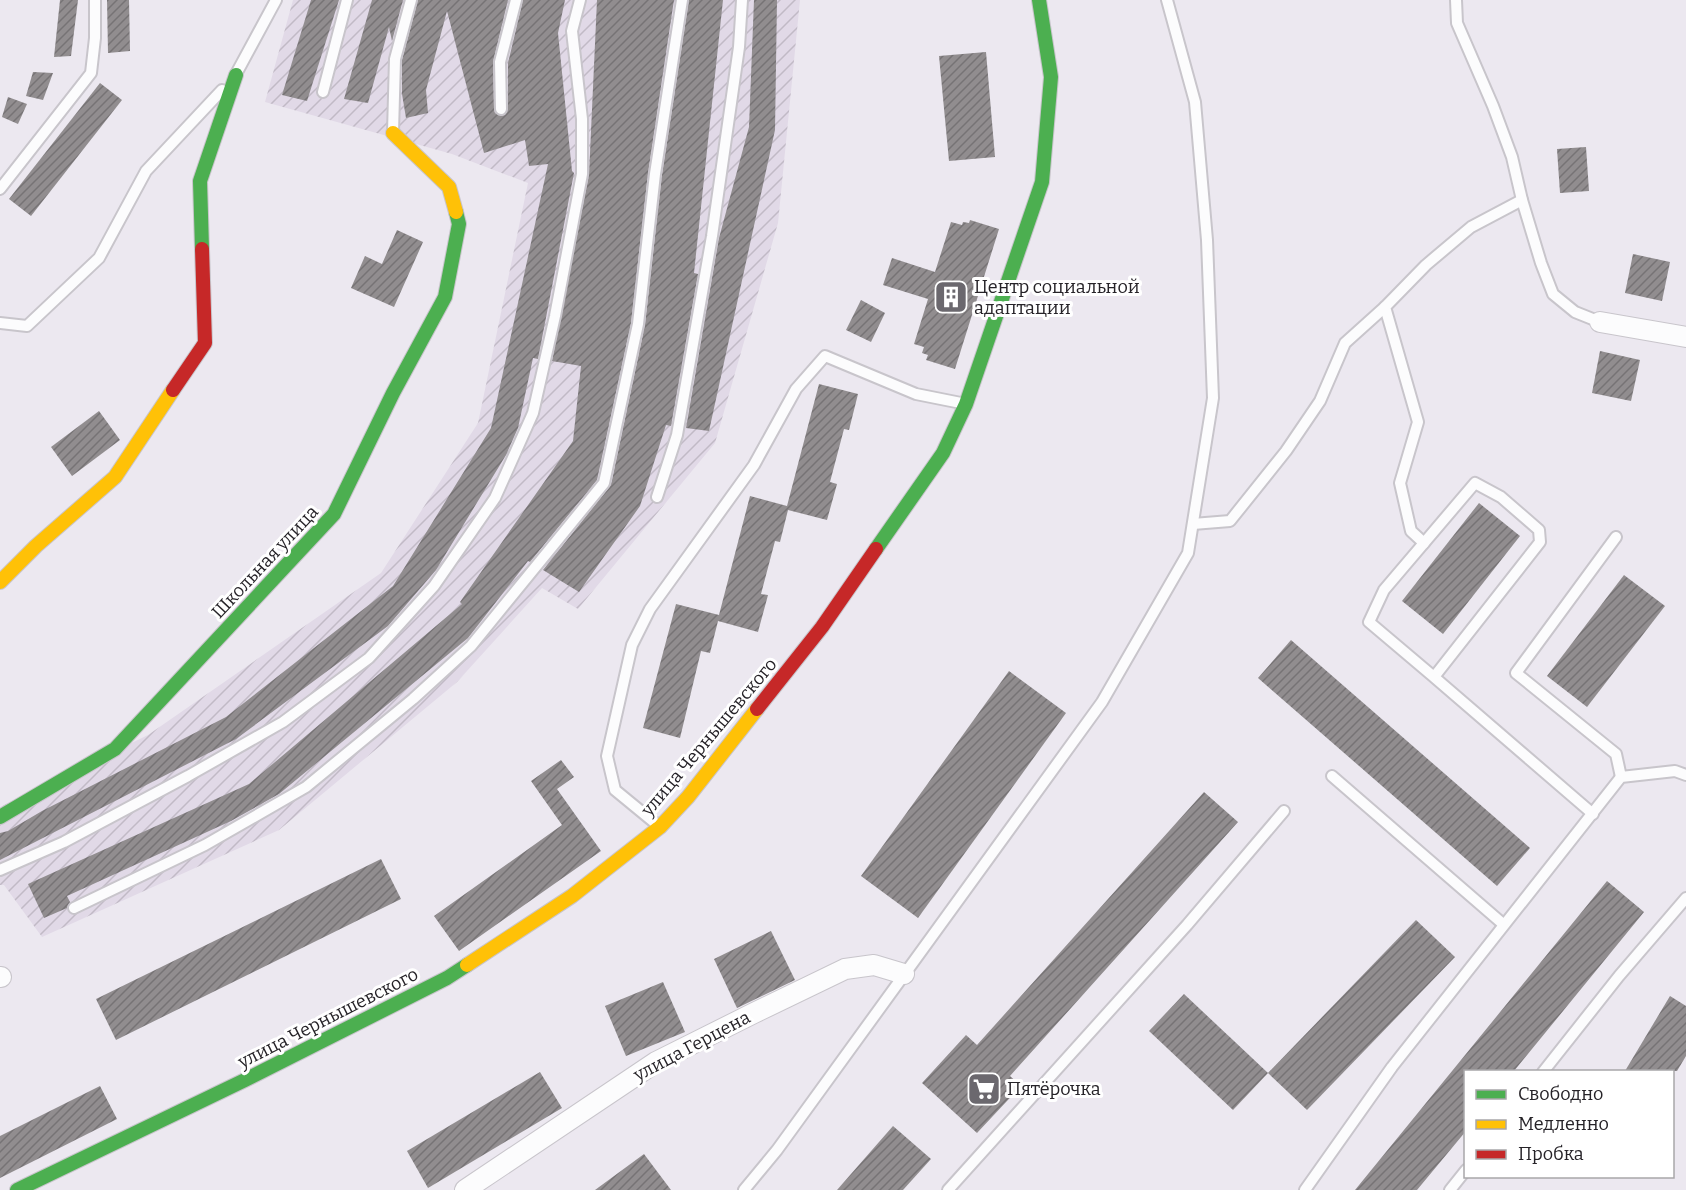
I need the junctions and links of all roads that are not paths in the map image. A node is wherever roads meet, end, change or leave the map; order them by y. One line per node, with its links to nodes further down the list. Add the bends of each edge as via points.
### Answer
1 (95, 0): 16 (lane, via 91,73)
2 (276, 0): 12 (lane)
3 (347, 0): 13 (lane)
4 (411, 0): 15 (lane, via 395,59)
5 (516, 0): 14 (lane, via 500,62)
6 (580, 0): 36 (lane, via 572,31 582,119 582,174 533,413 495,498 434,586 369,658 283,722 74,836)
7 (682, 0): 38 (lane, via 655,174 638,324 604,483 471,646 306,787 205,845)
8 (742, 0): 23 (lane, via 712,236 676,435)
9 (1039, 0): 22 (main road, улица Чернышевского, via 1051,77 1042,182)
10 (1167, 0): 24 (lane, via 1195,102 1207,240 1213,398)
11 (1456, 0): 17 (lane, via 1457,23 1512,157)
12 (236, 75): 20 (lane, via 146,171 99,258 27,326); 27 (main road, via 200,182 205,343 115,477)
13 (323, 92)
14 (501, 109)
15 (393, 133): 34 (main road, Школьная улица, via 449,187 459,224 445,297 334,514 115,749)
16 (0, 189)
17 (1522, 200): 18 (lane, via 1471,226); 19 (lane, via 1553,294 1575,312)
18 (1385, 307): 24 (lane, via 1345,343 1320,401 1230,521); 26 (lane, via 1418,422 1400,483 1411,531)
19 (1600, 322): 21 (street)
20 (0, 323)
21 (1686, 337)
22 (966, 404): 35 (main road, улица Чернышевского, via 943,453 822,627); 35 (lane, via 916,394 825,356 796,389 754,465 650,609 632,645 607,756 615,790)
23 (657, 497)
24 (1193, 524): 40 (lane, via 1188,553 1102,702)
25 (1616, 537): 31 (lane, via 1516,674 1616,754)
26 (1424, 543): 28 (lane, via 1383,590 1369,622); 28 (lane, via 1475,483 1539,530 1540,542)
27 (0, 582)
28 (1434, 677): 33 (lane)
29 (1686, 775): 31 (lane, via 1675,771)
30 (1332, 776): 39 (lane)
31 (1621, 777): 33 (lane)
32 (1284, 811): 46 (lane, via 1187,925)
33 (1593, 814): 39 (lane)
34 (0, 817)
35 (660, 827): 43 (main road, улица Чернышевского, via 572,896 447,978)
36 (0, 870)
37 (1686, 898): 41 (lane)
38 (74, 908)
39 (1503, 924): 47 (lane, via 1392,1067)
40 (904, 974): 44 (street, улица Герцена, via 874,965 845,969 754,1012 656,1062); 45 (lane)
41 (1544, 1070)
42 (1464, 1172): 48 (lane)
43 (17, 1190)
44 (465, 1190)
45 (744, 1190)
46 (948, 1190)
47 (1305, 1190)
48 (1450, 1190)

